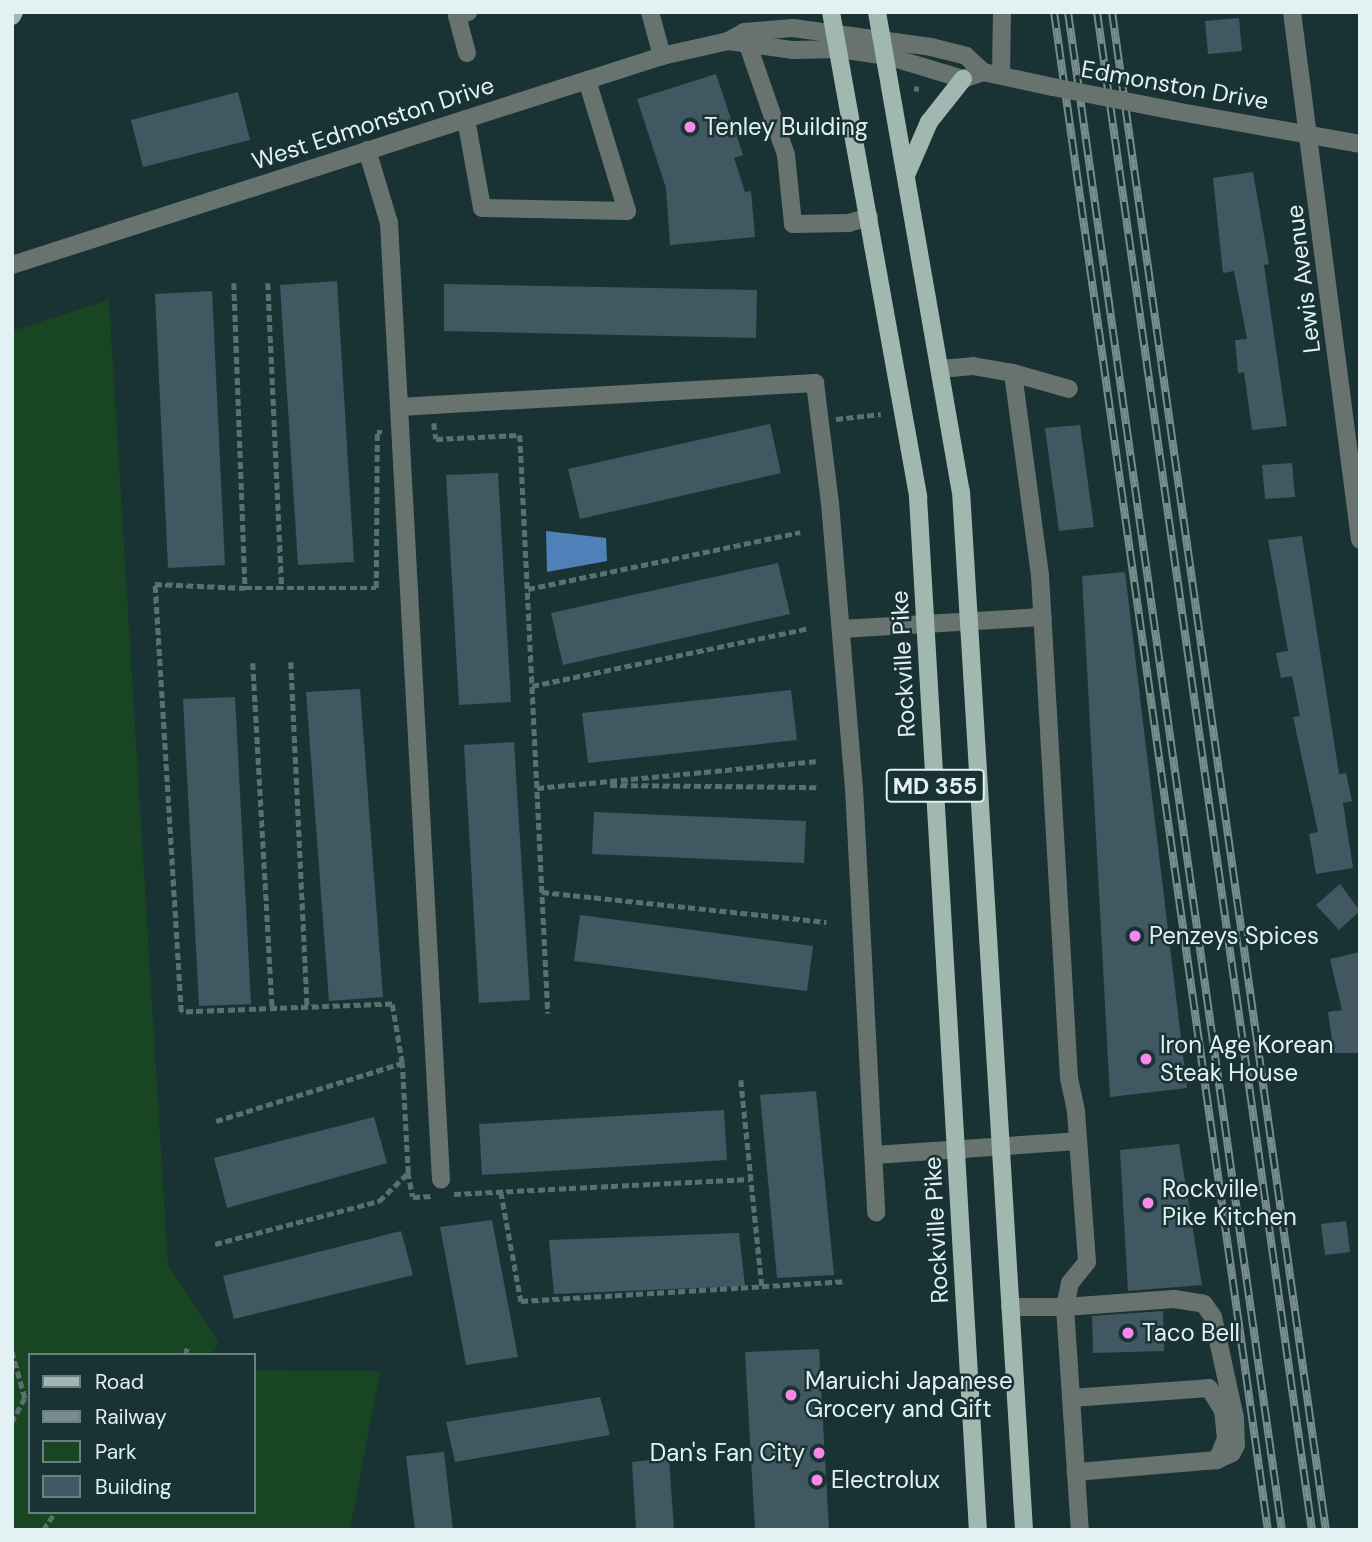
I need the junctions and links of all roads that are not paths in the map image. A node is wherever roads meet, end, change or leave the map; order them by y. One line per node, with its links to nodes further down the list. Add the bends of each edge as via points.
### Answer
1 (468, 12): 11 (street, via 457,16)
2 (650, 12): 12 (street)
3 (831, 12): 7 (main road, Rockville Pike / MD 355)
4 (877, 12): 10 (main road, MD 355)
5 (1002, 12): 14 (street)
6 (1292, 12): 18 (street, Lewis Avenue)
7 (838, 40): 8 (street, West Edmonston Drive, via 768,28 744,32); 9 (street, West Edmonston Drive, via 793,50); 10 (street, Edmonston Drive); 22 (main road, Rockville Pike / MD 355)
8 (728, 41): 9 (street, West Edmonston Drive); 12 (street, West Edmonston Drive)
9 (748, 45): 22 (street, via 786,155 793,223 849,223)
10 (886, 48): 13 (street, Edmonston Drive, via 966,56); 15 (street, Edmonston Drive); 21 (main road, MD 355)
11 (467, 53)
12 (662, 56): 16 (street, West Edmonston Drive)
13 (983, 72): 14 (street, Edmonston Drive); 15 (street, Edmonston Drive)
14 (1001, 75): 18 (street, Edmonston Drive, bridge)
15 (963, 79): 21 (main road, via 929,122)
16 (587, 80): 17 (street, West Edmonston Drive); 17 (street, via 627,211 482,208)
17 (466, 119): 20 (street, West Edmonston Drive)
18 (1310, 134): 19 (street, Edmonston Drive); 30 (street, Lewis Avenue)
19 (1360, 144)
20 (368, 150): 24 (street, West Edmonston Drive); 29 (street, via 389,223)
21 (907, 173): 26 (main road, MD 355)
22 (869, 217): 34 (main road, Rockville Pike / MD 355, via 918,497)
23 (12, 251): 24 (street)
24 (34, 258): 25 (street, West Edmonston Drive)
25 (12, 265)
26 (940, 369): 27 (street, via 973,366); 33 (main road, MD 355, via 961,491)
27 (1013, 373): 28 (street); 32 (street)
28 (1069, 389)
29 (399, 407): 35 (street, via 815,383); 40 (street)
30 (1356, 482): 31 (street, Lewis Avenue)
31 (1360, 540)
32 (1043, 617): 33 (street); 36 (street, via 1069,1078)
33 (968, 621): 34 (street); 37 (main road, MD 355)
34 (925, 623): 35 (street); 38 (main road, Rockville Pike / MD 355)
35 (841, 629): 39 (street, via 855,788)
36 (1079, 1140): 37 (street); 43 (street, via 1087,1262 1070,1283)
37 (1000, 1147): 38 (street); 42 (main road, MD 355)
38 (956, 1151): 39 (street); 47 (main road, Rockville Pike / MD 355)
39 (874, 1155): 41 (street)
40 (442, 1190)
41 (876, 1212)
42 (1010, 1307): 43 (street); 48 (main road, MD 355)
43 (1065, 1307): 44 (street); 45 (street, via 1174,1299 1204,1304 1213,1317 1236,1418 1236,1445 1232,1453)
44 (1071, 1398): 45 (street, via 1209,1388 1223,1410 1226,1439); 46 (street)
45 (1217, 1460): 46 (street)
46 (1076, 1472): 49 (street)
47 (978, 1530)
48 (1024, 1530)
49 (1080, 1530)

